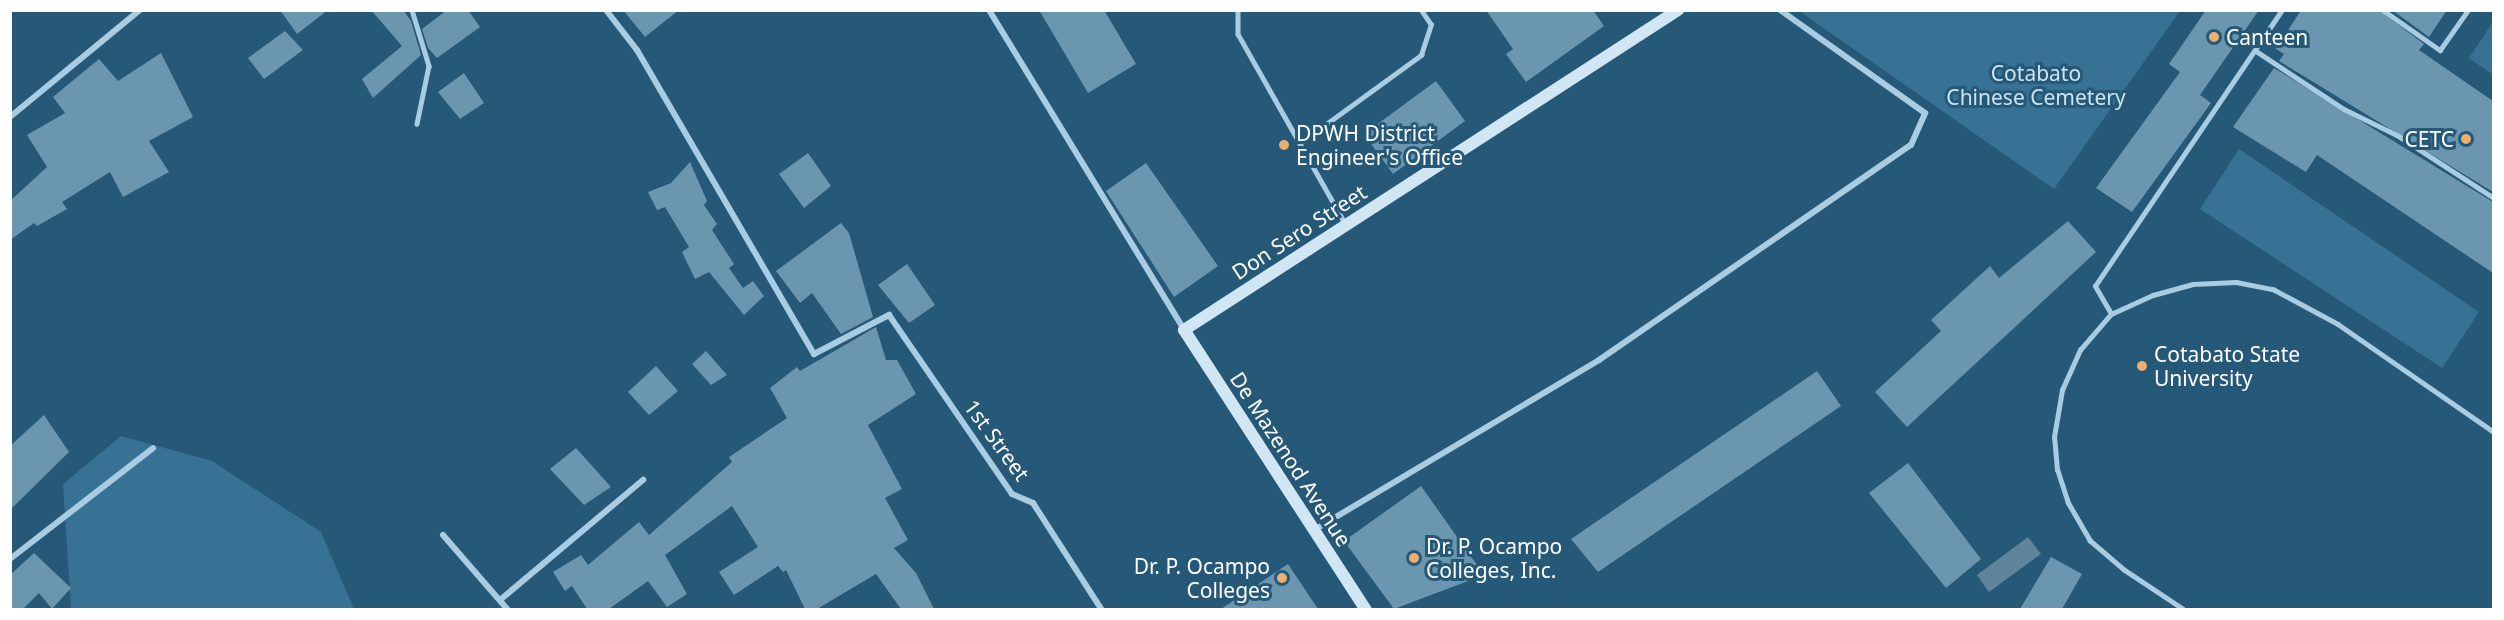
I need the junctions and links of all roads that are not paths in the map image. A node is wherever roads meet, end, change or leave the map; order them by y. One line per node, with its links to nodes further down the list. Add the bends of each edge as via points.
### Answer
1 (140, 10): 13 (street)
2 (412, 10): 14 (lane, via 429,66)
3 (606, 10): 28 (street, 1st Street, via 637,50 814,354 889,315 1012,494 1033,502)
4 (989, 10): 19 (street)
5 (1238, 10): 15 (lane, via 1238,33)
6 (1421, 10): 15 (lane, via 1431,25 1421,55)
7 (1678, 10): 17 (main road, Don Sero Street)
8 (1780, 10): 23 (street, via 1925,113 1911,145 1599,360)
9 (2282, 10): 12 (lane)
10 (2383, 10): 11 (lane, via 2440,50)
11 (2468, 10)
12 (2256, 51): 16 (lane); 18 (lane, via 2095,286)
13 (10, 117)
14 (417, 124)
15 (1300, 143): 17 (lane)
16 (2493, 198)
17 (1346, 225): 19 (main road, Don Sero Street)
18 (2111, 314): 20 (lane, via 2153,295 2193,284 2236,282 2274,289 2338,324); 30 (lane, via 2080,350 2062,390 2054,437 2057,470 2067,503 2090,541 2124,570)
19 (1184, 330): 23 (main road, De Mazenod Avenue)
20 (2493, 432)
21 (153, 448): 25 (street)
22 (643, 480): 26 (street)
23 (1314, 530): 29 (main road, De Mazenod Avenue)
24 (443, 535): 26 (street)
25 (10, 559)
26 (500, 600): 27 (street)
27 (508, 609)
28 (1102, 609)
29 (1366, 609)
30 (2184, 609)

